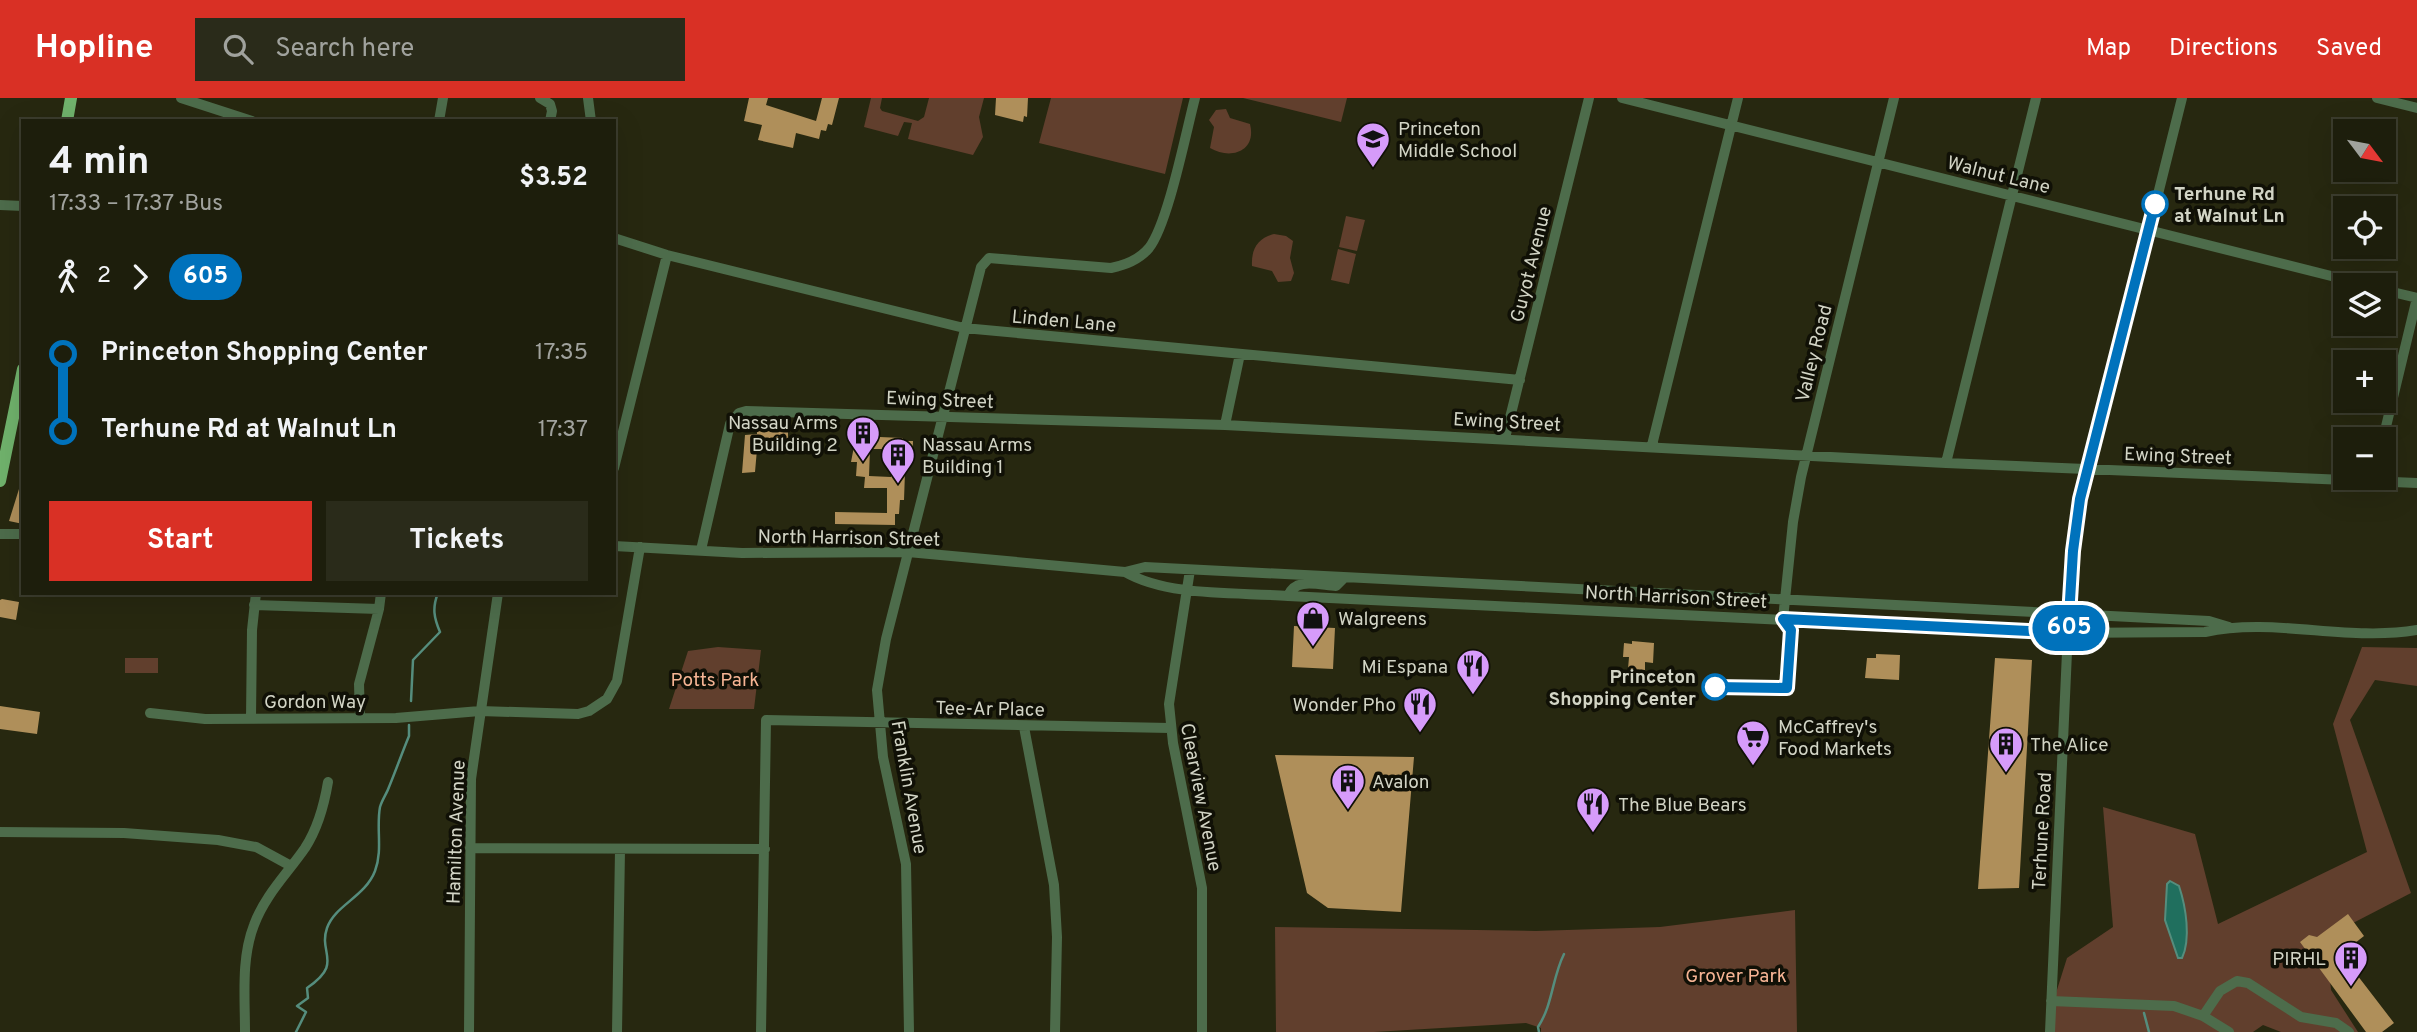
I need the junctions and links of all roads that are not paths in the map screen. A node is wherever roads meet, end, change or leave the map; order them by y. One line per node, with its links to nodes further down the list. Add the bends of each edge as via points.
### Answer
1 (71, 98): 15 (main road)
2 (181, 98): 16 (street)
3 (443, 98): 17 (street)
4 (540, 98): 18 (street, via 550,104)
5 (588, 98): 19 (street)
6 (1195, 98): 31 (street, Franklin Avenue, via 1158,232 1148,249 1132,262 1111,268 989,258 981,267)
7 (1590, 98): 33 (street, Guyot Avenue)
8 (1622, 98): 20 (street, Walnut Lane)
9 (1738, 98): 20 (street)
10 (1894, 98): 21 (street, Valley Road)
11 (2036, 98): 22 (street)
12 (2182, 98): 25 (street, Terhune Road)
13 (2377, 98): 14 (street)
14 (2417, 108)
15 (67, 119)
16 (246, 119)
17 (439, 119)
18 (550, 119)
19 (591, 119)
20 (1731, 125): 21 (street, Walnut Lane); 39 (street)
21 (1878, 162): 22 (street, Walnut Lane); 40 (street, Valley Road)
22 (2012, 195): 25 (street, Walnut Lane); 42 (street)
23 (0, 205): 24 (street)
24 (21, 206)
25 (2148, 230): 28 (street, Walnut Lane); 43 (street, Terhune Road)
26 (616, 239): 27 (street, Linden Lane)
27 (667, 255): 31 (street, Linden Lane); 41 (street)
28 (2333, 276)
29 (2396, 292): 30 (street)
30 (2417, 298): 37 (street)
31 (964, 328): 32 (street, Linden Lane); 35 (street, Franklin Avenue)
32 (1240, 354): 33 (street, Linden Lane); 36 (street)
33 (1520, 380): 38 (street, Guyot Avenue)
34 (21, 392): 45 (main road)
35 (943, 416): 36 (street, Ewing Street); 52 (street, Ewing Street, via 739,413 730,424); 53 (street, Franklin Avenue)
36 (1225, 425): 38 (street, Ewing Street)
37 (2386, 427)
38 (1505, 438): 39 (street, Ewing Street)
39 (1652, 445): 40 (street, Ewing Street)
40 (1806, 454): 42 (street, Ewing Street); 65 (street, Valley Road)
41 (616, 460)
42 (1946, 463): 43 (street, Ewing Street)
43 (2088, 469): 44 (street, Ewing Street); 69 (street, Terhune Road, via 2077,519)
44 (2333, 478)
45 (0, 481)
46 (2396, 482): 47 (street, Ewing Street)
47 (2417, 483)
48 (0, 534): 49 (street)
49 (21, 534)
50 (616, 546): 51 (street, North Harrison Street)
51 (640, 547): 52 (street, North Harrison Street); 76 (street, Gordon Way, via 617,681 607,699 578,714)
52 (701, 550): 53 (street, North Harrison Street)
53 (908, 552): 55 (street, North Harrison Street); 80 (street, Franklin Avenue, via 881,663)
54 (1191, 570): 55 (street, North Harrison Street, via 1144,567); 56 (street, North Harrison Street); 59 (street, Clearview Avenue)
55 (1125, 572): 59 (street, North Harrison Street, via 1140,581)
56 (1239, 572): 57 (street, North Harrison Street); 60 (street)
57 (1344, 578): 58 (street, North Harrison Street); 64 (street, via 1336,586 1298,584)
58 (1376, 579): 65 (street, North Harrison Street); 66 (street, via 1389,584)
59 (1189, 590): 60 (street, North Harrison Street); 82 (street, Clearview Avenue, via 1170,684)
60 (1247, 593): 64 (street, North Harrison Street)
61 (256, 595): 67 (street)
62 (381, 595): 68 (street)
63 (498, 595): 76 (street, Hamilton Avenue)
64 (1288, 596): 66 (street, North Harrison Street)
65 (1785, 600): 69 (street, North Harrison Street); 70 (street, Valley Road)
66 (1402, 601): 70 (street, North Harrison Street)
67 (254, 605): 68 (street); 78 (street)
68 (379, 609): 79 (street, via 359,684)
69 (2070, 614): 71 (street, North Harrison Street, via 2208,621); 73 (street, Terhune Road)
70 (1783, 619): 73 (street, North Harrison Street)
71 (2229, 627): 73 (street, North Harrison Street, via 2205,632); 74 (street, North Harrison Street)
72 (2417, 630): 74 (street, North Harrison Street)
73 (2068, 633): 89 (street, Terhune Road)
74 (2397, 633): 75 (street)
75 (2417, 638)
76 (480, 711): 79 (street, Gordon Way); 85 (street, Hamilton Avenue, via 471,779)
77 (150, 713): 78 (street, Gordon Way)
78 (251, 718): 79 (street, Gordon Way)
79 (360, 718)
80 (879, 723): 81 (street, Tee-Ar Place); 86 (street, Tee-Ar Place, via 766,720); 95 (street, Franklin Avenue, via 906,864)
81 (1024, 727): 82 (street, Tee-Ar Place); 96 (street, via 1054,885)
82 (1170, 728): 97 (street, Clearview Avenue, via 1202,888)
83 (328, 782): 88 (street, via 313,834)
84 (0, 832): 88 (street, via 124,833 218,840 256,847)
85 (470, 848): 87 (street); 92 (street, Hamilton Avenue)
86 (765, 849): 87 (street); 94 (street)
87 (620, 850): 93 (street)
88 (291, 866): 91 (street, via 268,897 250,935)
89 (2051, 1001): 90 (street, via 2160,1004); 98 (street, Terhune Road)
90 (2203, 1016): 99 (street); 100 (street, via 2220,990 2237,981 2248,983 2301,1017 2336,1023)
91 (245, 1032)
92 (469, 1032)
93 (617, 1032)
94 (761, 1032)
95 (909, 1032)
96 (1055, 1032)
97 (1202, 1032)
98 (2050, 1032)
99 (2229, 1032)
100 (2349, 1032)

